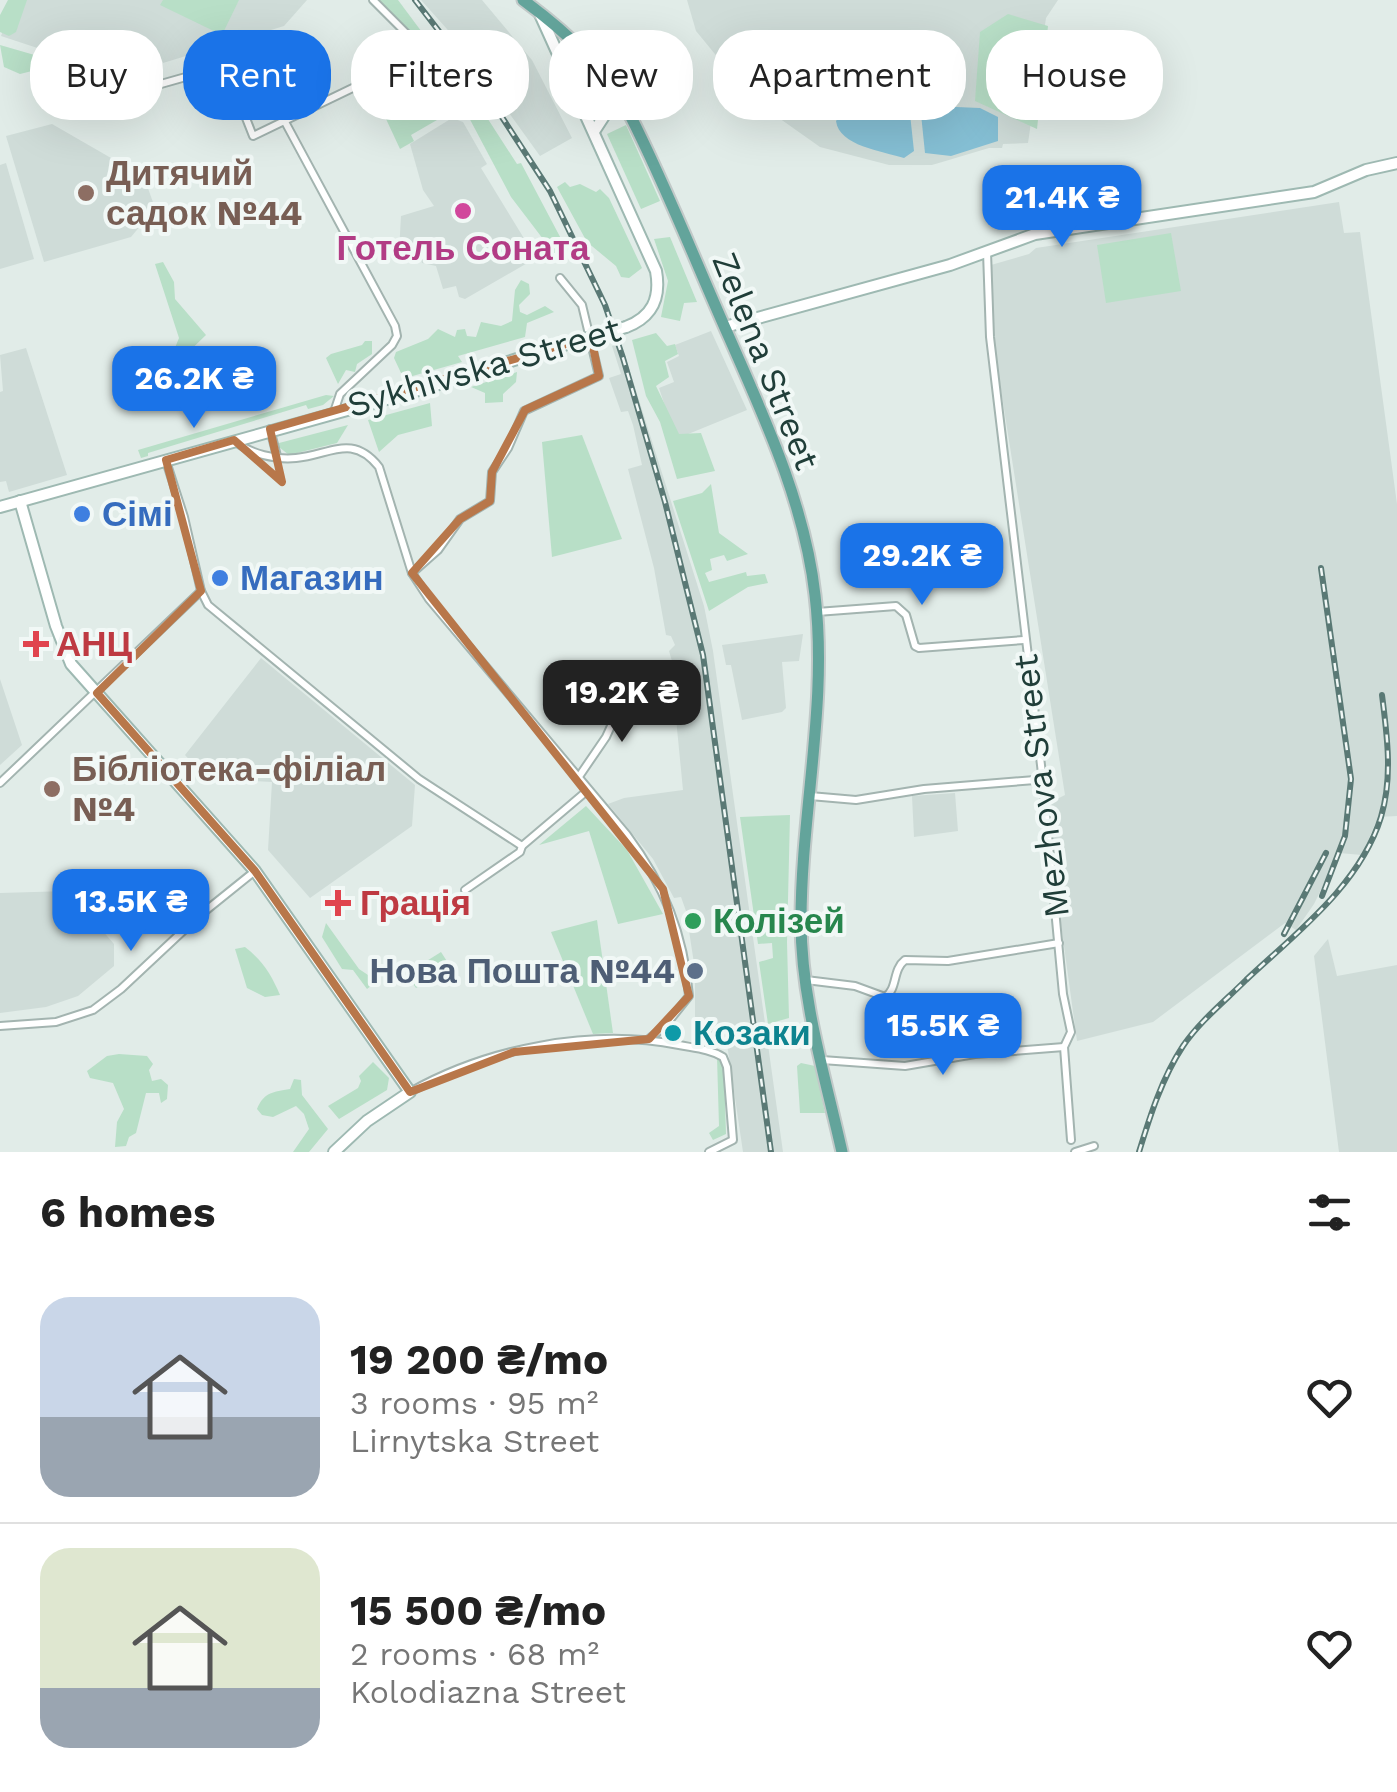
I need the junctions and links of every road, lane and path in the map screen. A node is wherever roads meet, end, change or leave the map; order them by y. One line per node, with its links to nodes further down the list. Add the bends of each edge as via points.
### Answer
1 (373, 0): 5 (street, via 422,48 426,61 406,82 363,84)
2 (523, 0): 3 (main road, Zelena Street)
3 (539, 12): 4 (main road, Zelena Street); 10 (street, Sykhivska Street)
4 (562, 30)
5 (331, 99)
6 (247, 120): 7 (street, via 253,136)
7 (284, 120): 15 (street, via 396,326 392,345 340,394)
8 (602, 120): 10 (street)
9 (632, 120): 14 (main road, Zelena Street)
10 (595, 130): 15 (street, Sykhivska Street, bridge, via 656,271 646,317)
11 (1397, 164): 12 (street, via 1314,192 1035,234)
12 (987, 250): 14 (street); 25 (street, Mezhova Street, via 990,337)
13 (560, 278): 22 (street, via 582,305 600,376 524,411 492,472 490,501 460,519)
14 (725, 327): 24 (main road, Zelena Street, via 784,471)
15 (334, 412): 16 (street, Sykhivska Street)
16 (270, 429): 17 (street, Sykhivska Street); 18 (street)
17 (234, 440): 18 (street, via 247,452); 19 (street, Sykhivska Street)
18 (277, 456): 22 (street, via 334,448 370,455)
19 (166, 460): 20 (street, Sykhivska Street); 23 (street)
20 (20, 501): 21 (street, Sykhivska Street); 27 (street, via 62,644)
21 (0, 507)
22 (412, 573): 28 (street)
23 (200, 590): 27 (street); 33 (street, via 208,605 419,779)
24 (817, 612): 25 (street, via 896,606 918,648); 32 (main road, Zelena Street)
25 (1024, 640): 29 (street, Mezhova Street)
26 (632, 682): 28 (street)
27 (97, 694): 30 (street); 34 (street)
28 (578, 778): 31 (street)
29 (1044, 782): 32 (street, via 856,800); 36 (street, Mezhova Street)
30 (0, 783)
31 (588, 790): 33 (street); 39 (street, via 651,870 680,935 689,996)
32 (810, 796): 37 (main road, Zelena Street, via 802,898)
33 (522, 846): 35 (street)
34 (254, 871): 38 (street, via 93,1010 56,1022); 42 (street)
35 (465, 890)
36 (1059, 943): 37 (street, via 948,962 905,960 885,998); 40 (street, Mezhova Street, via 1071,1032)
37 (805, 980): 41 (main road, Zelena Street)
38 (0, 1026)
39 (649, 1039): 42 (street, via 511,1052); 46 (street, via 720,1055 727,1067 733,1140)
40 (1064, 1047): 41 (street, via 901,1067); 43 (street, Mezhova Street)
41 (822, 1060): 47 (main road, Zelena Street)
42 (410, 1092): 45 (street)
43 (1071, 1140)
44 (1094, 1146): 48 (street)
45 (334, 1152)
46 (710, 1152)
47 (842, 1152)
48 (1075, 1152)

